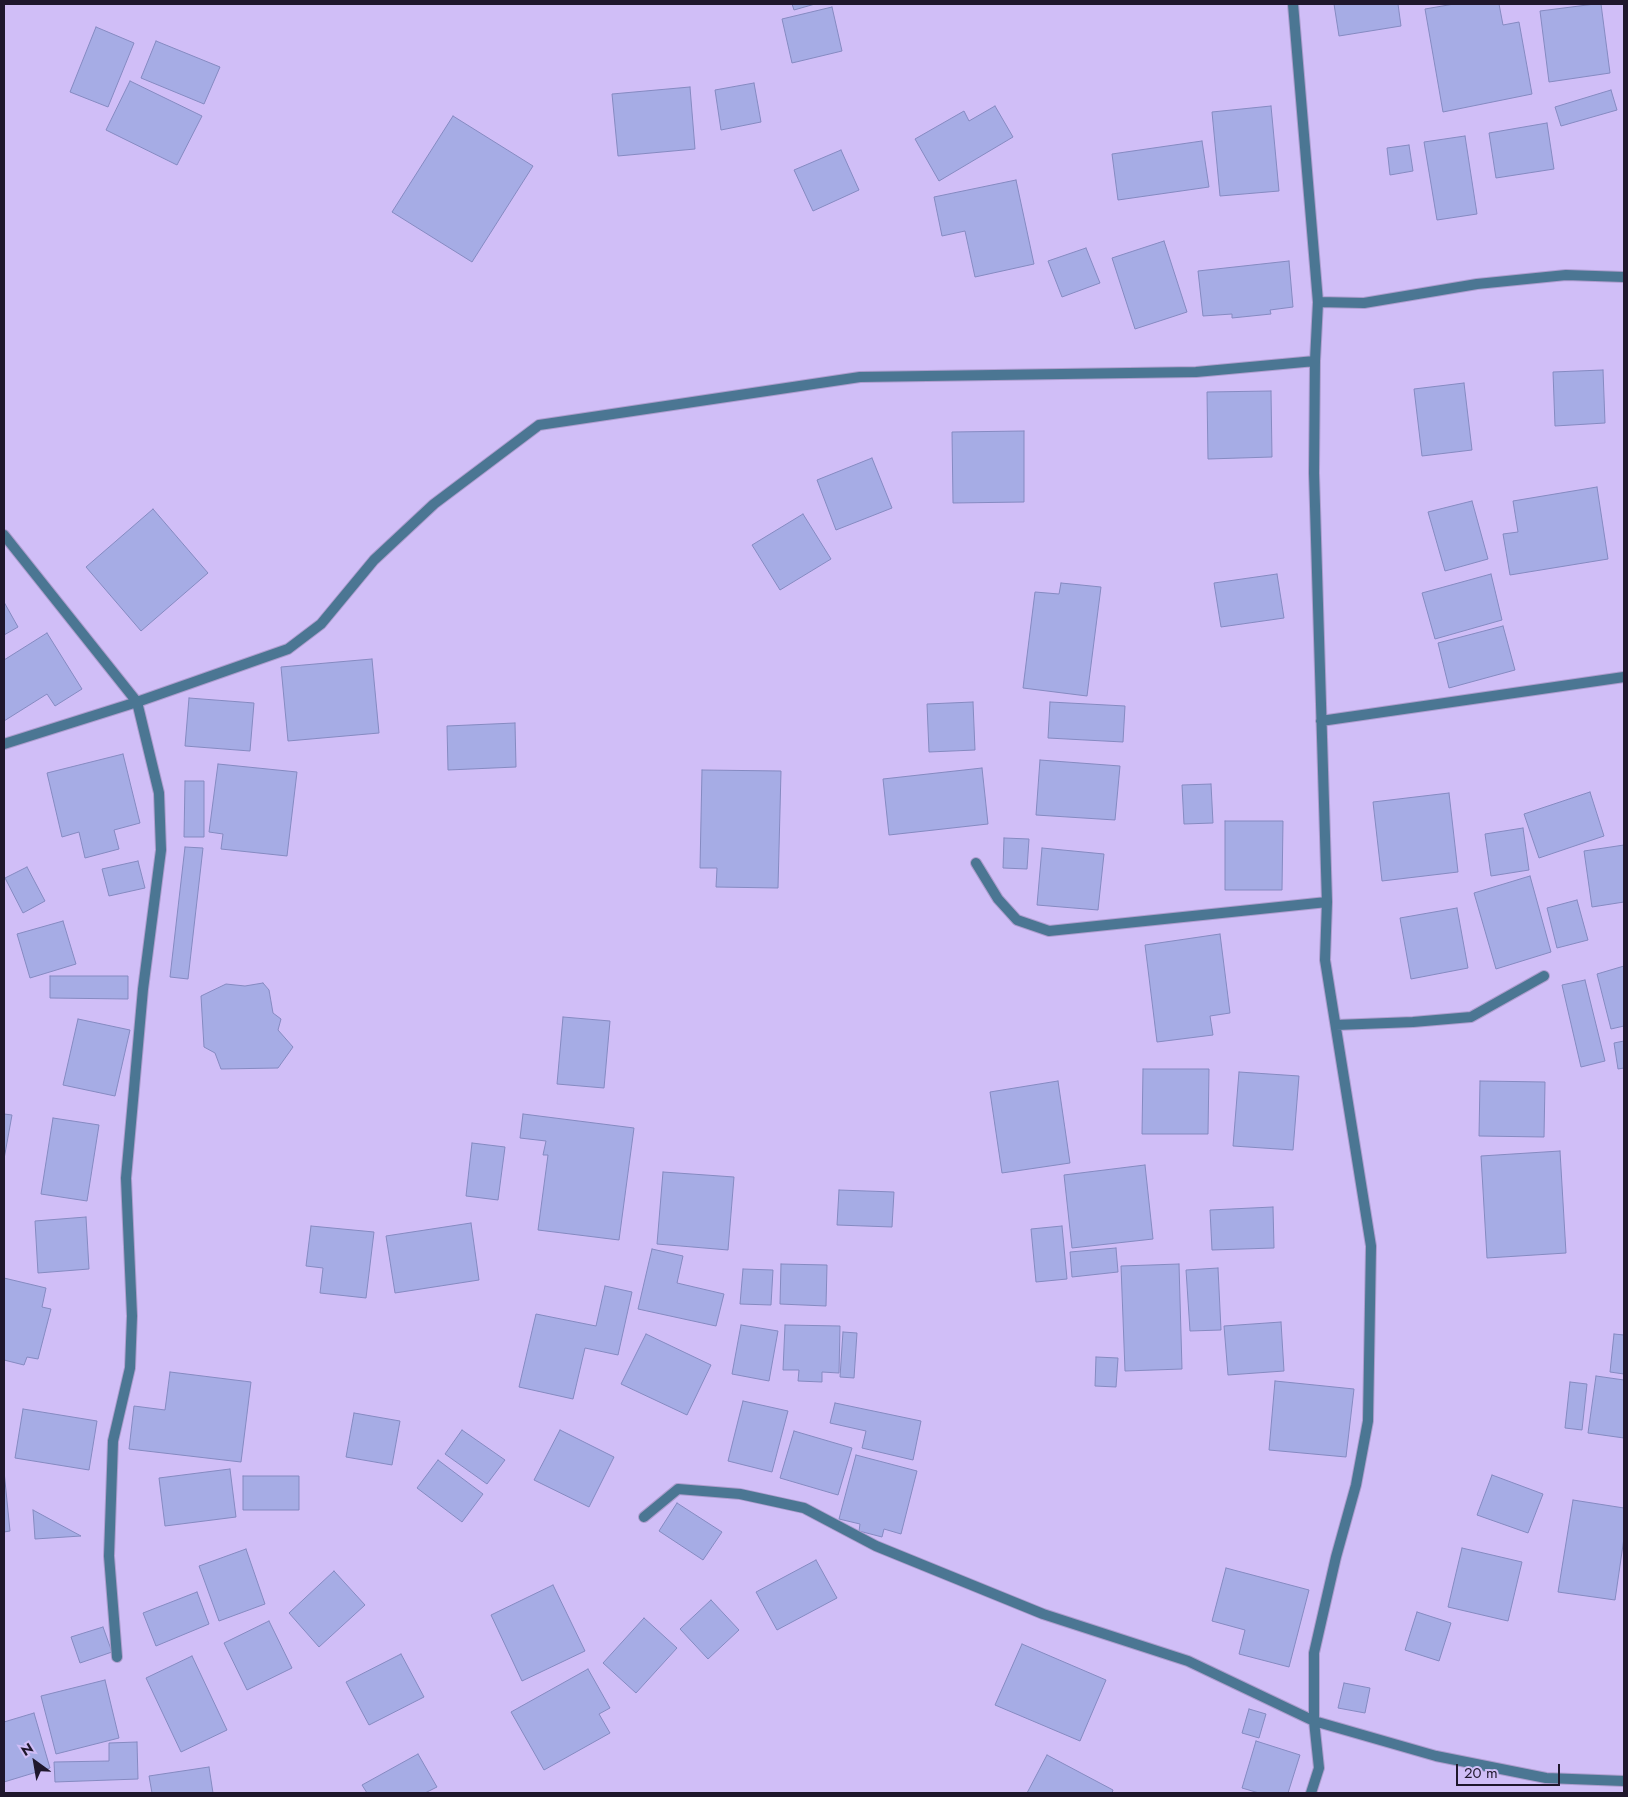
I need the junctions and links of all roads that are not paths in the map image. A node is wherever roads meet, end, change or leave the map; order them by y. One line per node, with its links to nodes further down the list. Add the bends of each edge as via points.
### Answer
1 (1293, 4): 3 (street)
2 (1624, 277): 3 (street, via 1566,275 1477,284 1364,303)
3 (1318, 302): 4 (street)
4 (1315, 361): 7 (street, via 1196,372 860,377 539,425 434,504 374,560 321,624 288,649); 8 (street, via 1314,473)
5 (4, 535): 7 (street)
6 (1624, 677): 8 (street)
7 (137, 702): 9 (street); 15 (street, via 159,793 161,850 143,989 126,1178 132,1316 130,1368 113,1441 109,1556)
8 (1321, 721): 11 (street)
9 (4, 744)
10 (976, 863): 11 (street, via 998,899 1017,920 1048,931)
11 (1327, 902): 13 (street, via 1325,960)
12 (1544, 976): 13 (street, via 1471,1017)
13 (1336, 1025): 16 (street, via 1371,1246 1368,1421 1356,1485 1314,1653)
14 (644, 1517): 16 (street, via 678,1489 740,1494 804,1508 885,1550 1043,1614 1188,1661)
15 (117, 1657)
16 (1314, 1721): 17 (street, via 1436,1756 1546,1778); 18 (street, via 1319,1768)
17 (1624, 1781)
18 (1312, 1793)

